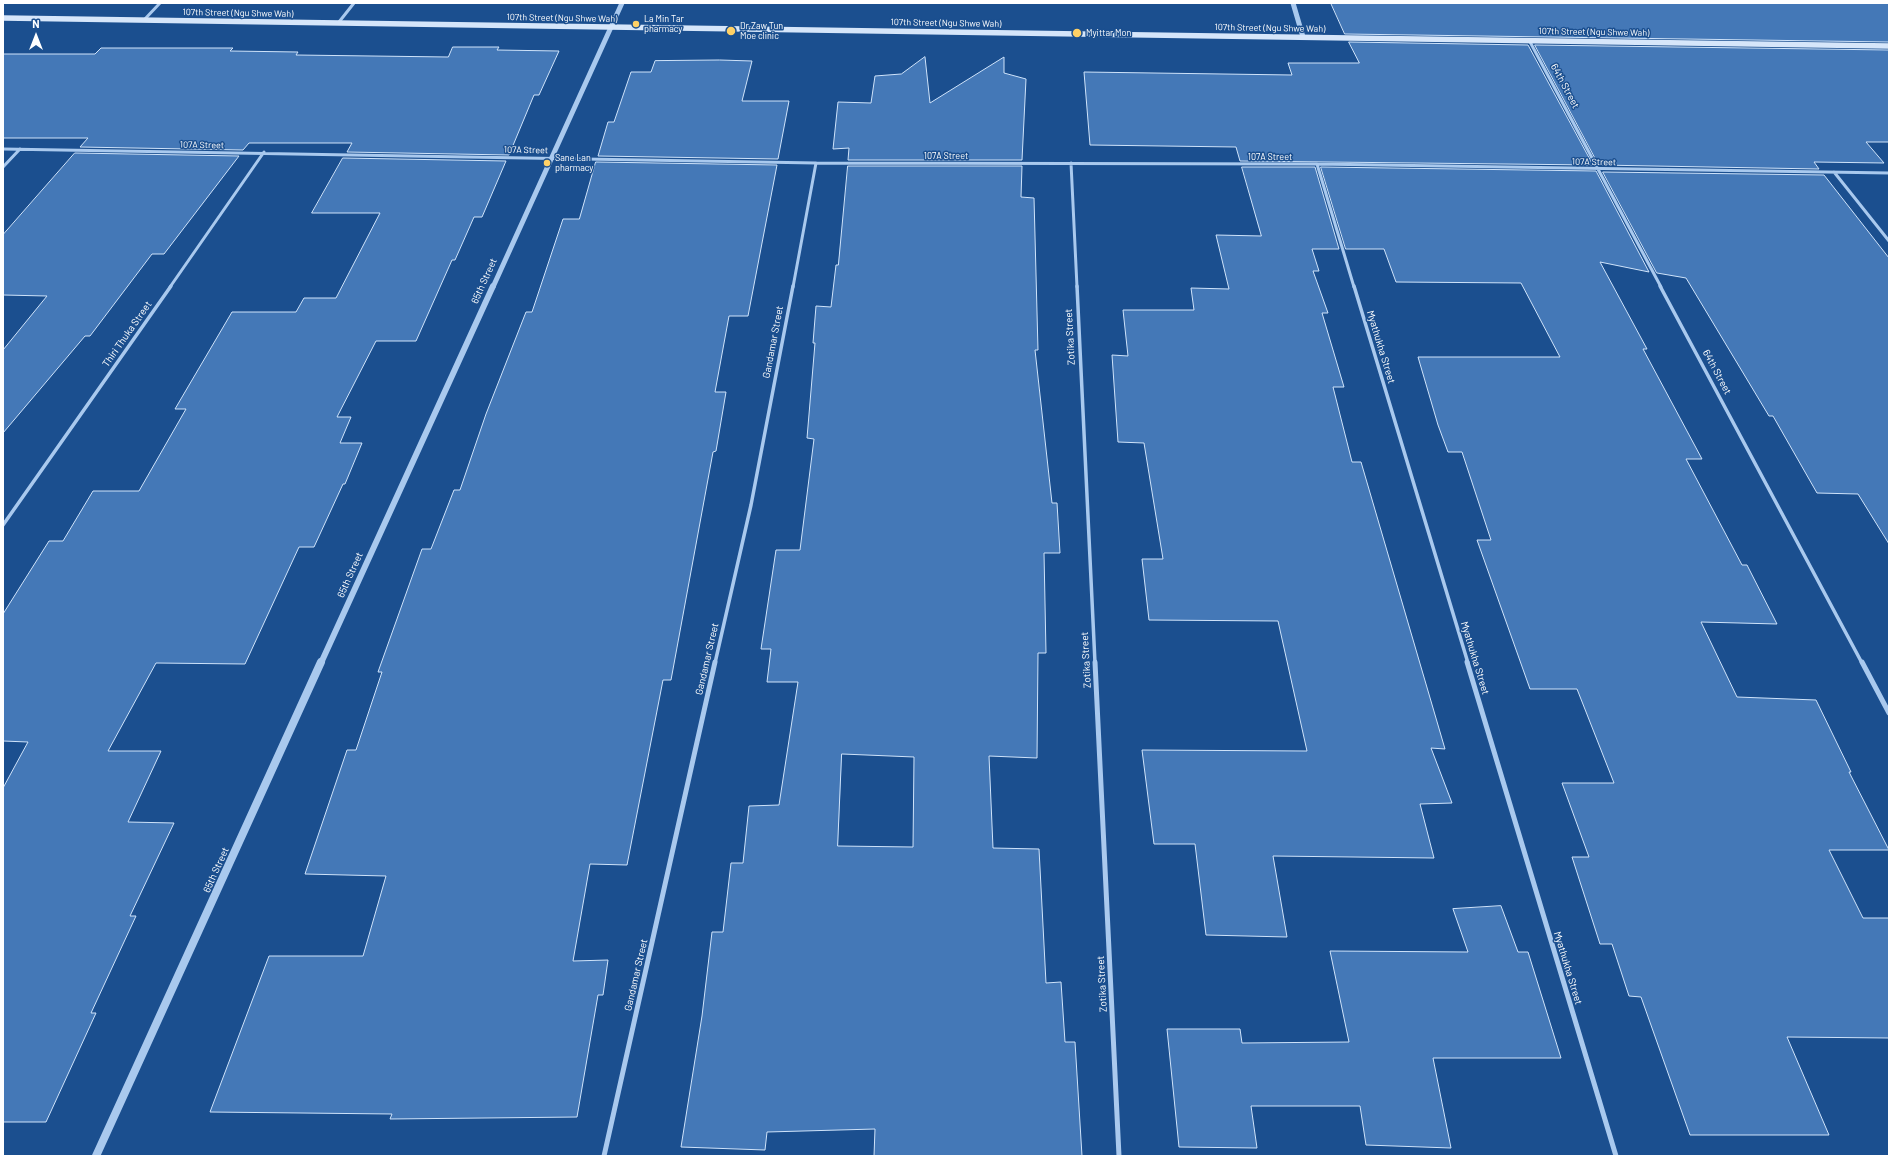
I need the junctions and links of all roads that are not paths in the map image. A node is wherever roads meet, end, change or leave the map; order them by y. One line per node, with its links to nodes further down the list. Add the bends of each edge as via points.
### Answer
1 (160, 3): 6 (street)
2 (354, 3): 7 (street)
3 (622, 3): 8 (street, 65th Street)
4 (1293, 3): 9 (street)
5 (3, 18): 6 (main road, 107th Street (Ngu Shwe Wah))
6 (144, 20): 7 (main road, 107th Street (Ngu Shwe Wah))
7 (340, 22): 8 (main road, 107th Street (Ngu Shwe Wah))
8 (612, 26): 9 (main road, 107th Street (Ngu Shwe Wah)); 15 (street, 65th Street)
9 (1303, 36): 10 (main road, 107th Street (Ngu Shwe Wah))
10 (1529, 39): 11 (main road, 107th Street (Ngu Shwe Wah)); 20 (street, 64th Street)
11 (1889, 46)
12 (3, 149): 13 (street, 107A Street)
13 (20, 149): 14 (street, 107A Street); 19 (street)
14 (264, 152): 15 (street, 107A Street); 24 (street, Thiri Thuka Street)
15 (551, 158): 16 (street, 107A Street); 26 (street, 65th Street)
16 (816, 162): 17 (street, 107A Street); 27 (street, Gandamar Street, via 751,505)
17 (1071, 163): 18 (street, 107A Street); 28 (street, Zotika Street)
18 (1317, 164): 20 (street, 107A Street); 29 (street, Myathukha Street)
19 (3, 167)
20 (1599, 169): 21 (street, 107A Street); 25 (street, 64th Street)
21 (1834, 172): 22 (street, 107A Street); 23 (street)
22 (1889, 173)
23 (1889, 241)
24 (3, 525)
25 (1889, 713)
26 (96, 1156)
27 (604, 1156)
28 (1120, 1156)
29 (1616, 1156)

